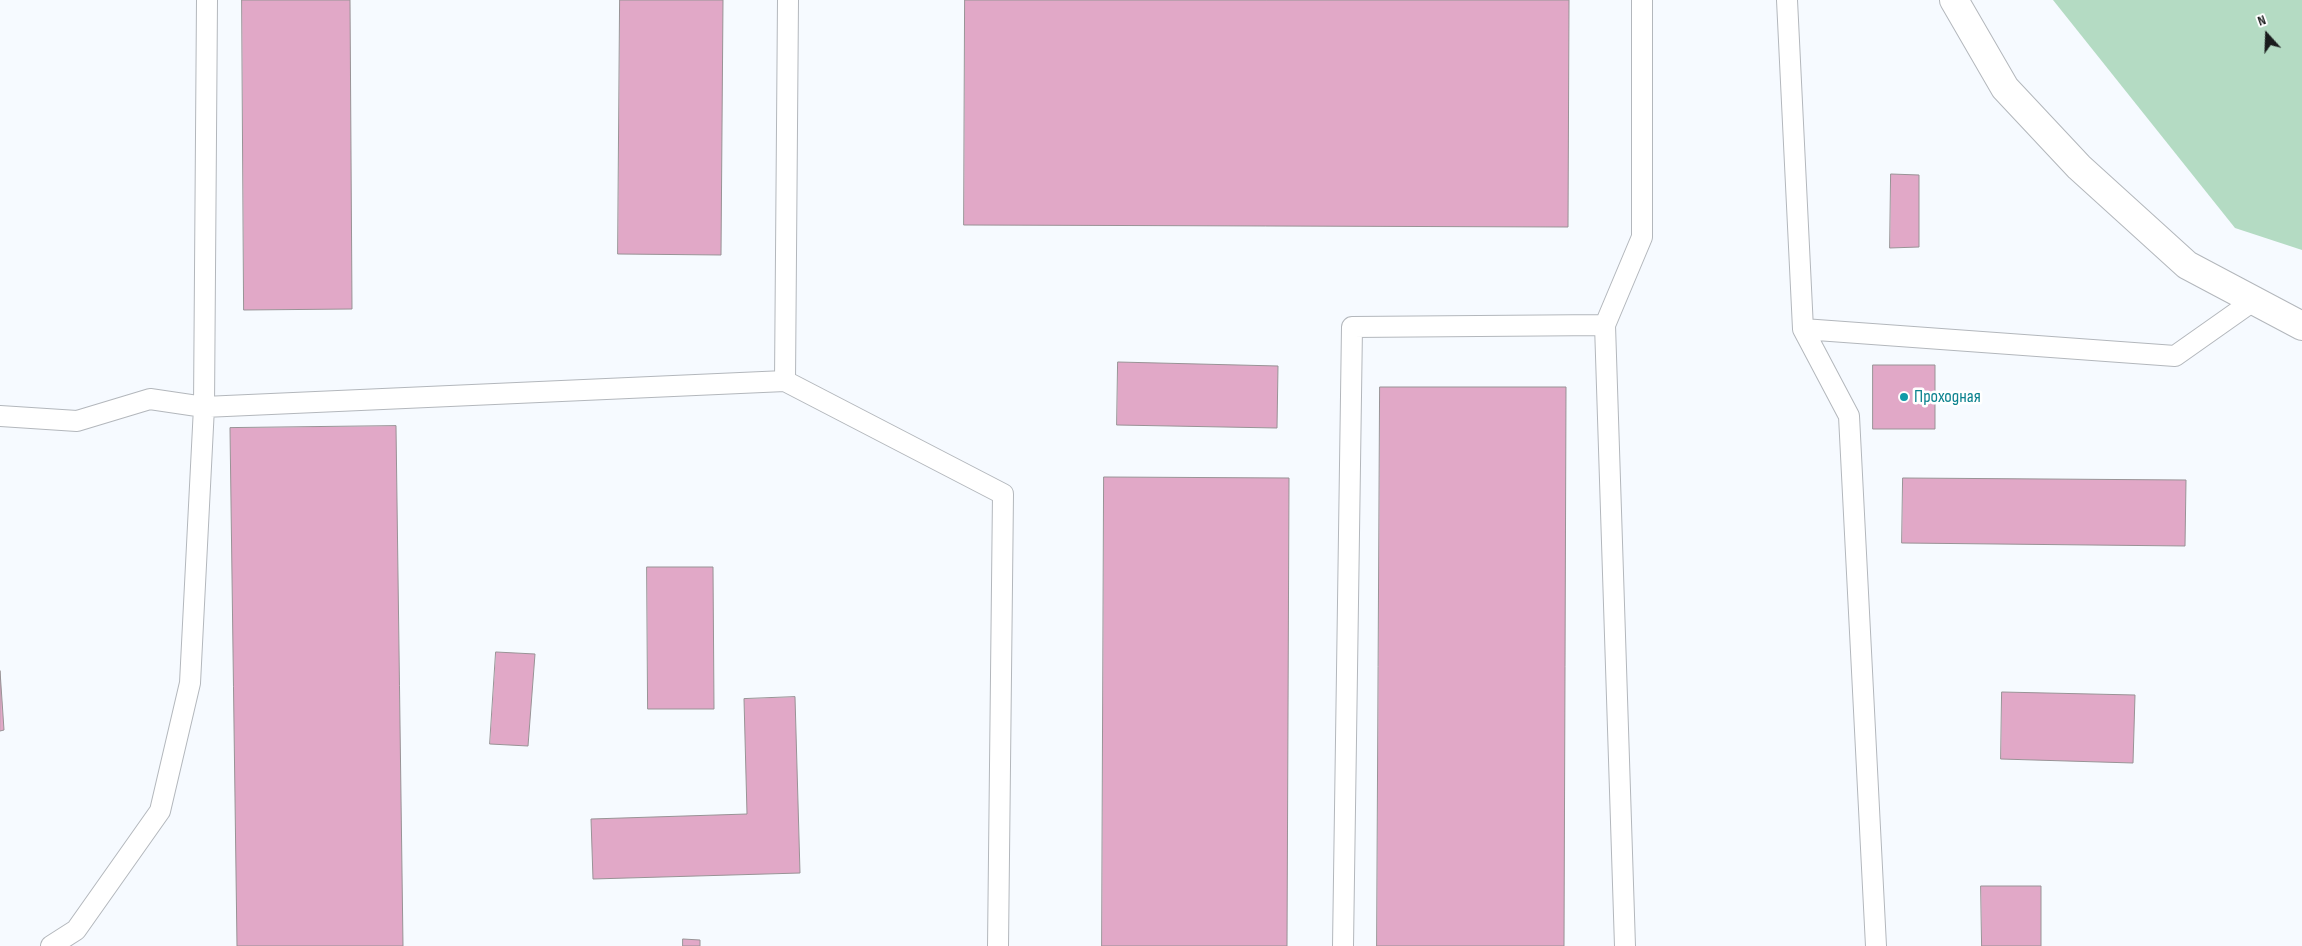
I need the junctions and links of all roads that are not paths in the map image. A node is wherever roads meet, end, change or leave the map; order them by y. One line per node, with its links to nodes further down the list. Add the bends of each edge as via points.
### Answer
1 (207, 0): 11 (lane)
2 (788, 0): 10 (lane)
3 (1642, 0): 7 (lane, via 1642,237)
4 (1787, 0): 9 (lane)
5 (1954, 0): 6 (street, via 2005,88 2080,167 2187,265)
6 (2254, 301): 8 (street); 9 (lane, via 2175,356)
7 (1605, 325): 15 (lane, via 1352,327); 16 (lane)
8 (2302, 326)
9 (1803, 329): 17 (lane, via 1849,416)
10 (785, 381): 11 (lane); 14 (lane, via 1003,494)
11 (204, 407): 12 (lane, via 150,399 77,421); 13 (lane, via 190,683 160,811 76,930)
12 (0, 416)
13 (51, 946)
14 (998, 946)
15 (1343, 946)
16 (1625, 946)
17 (1876, 946)

